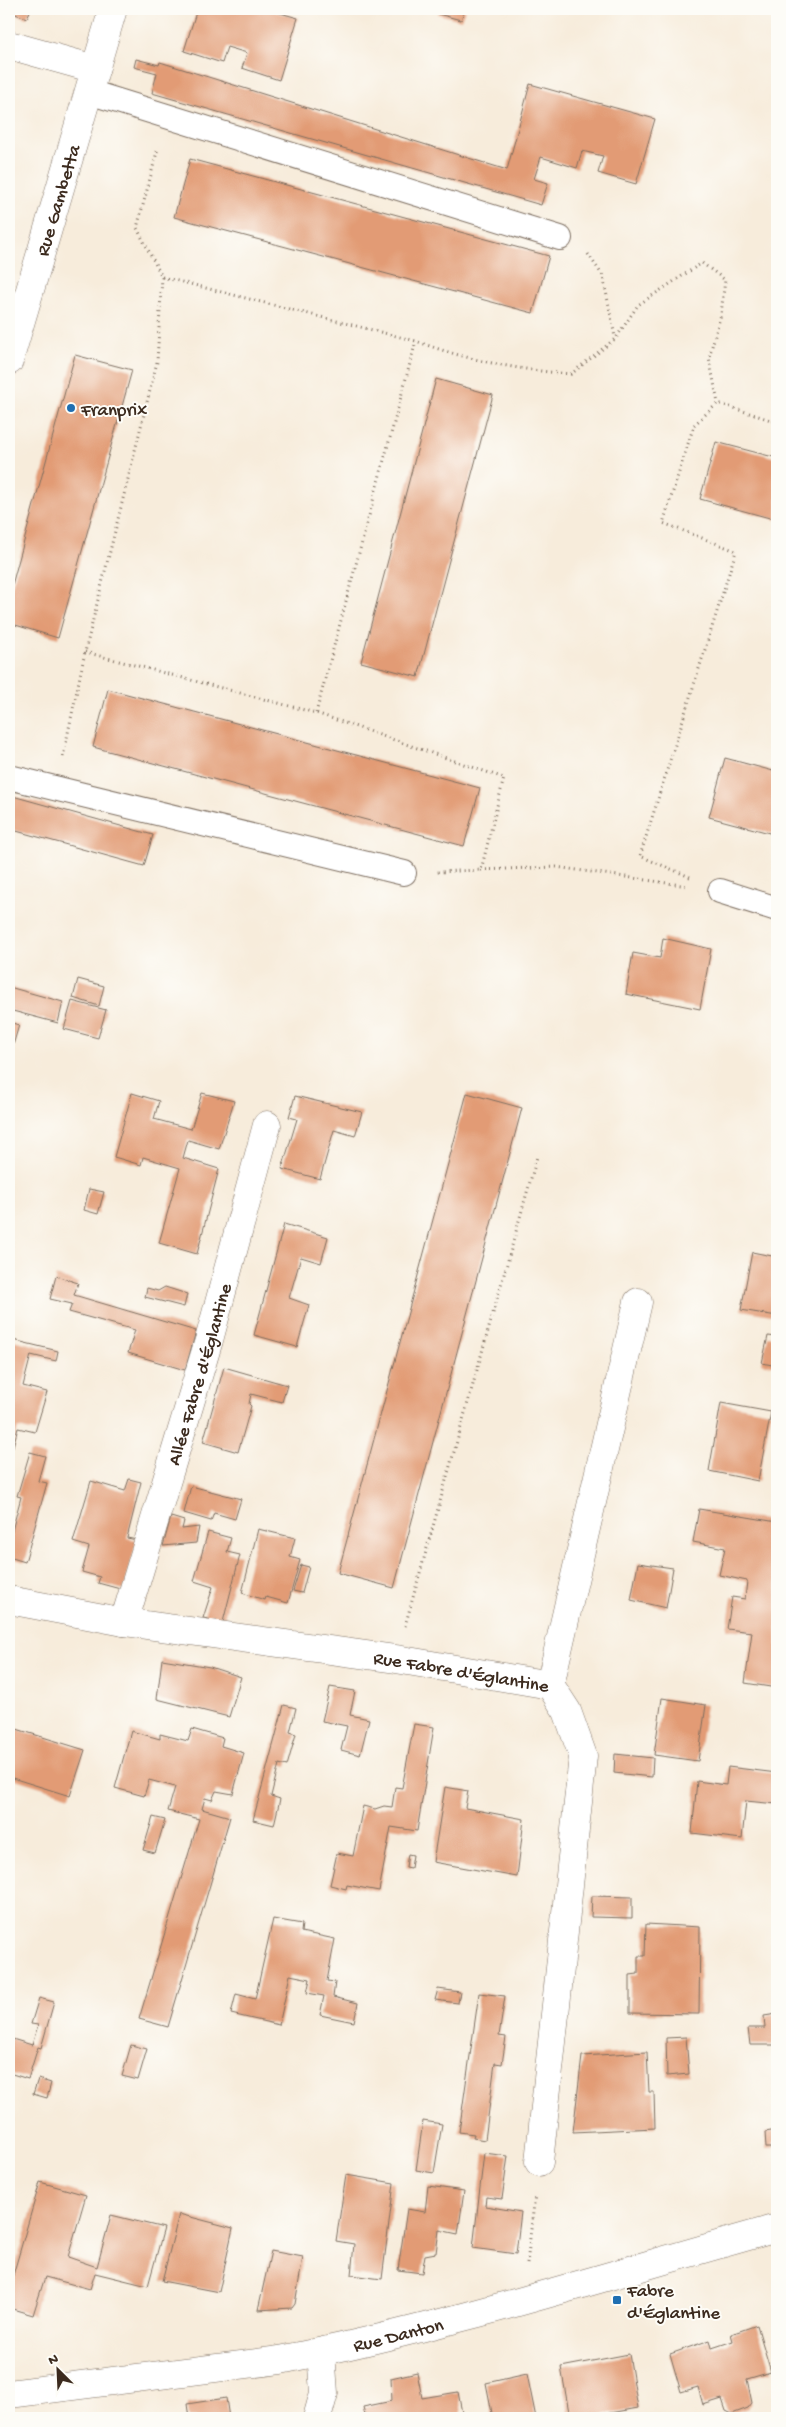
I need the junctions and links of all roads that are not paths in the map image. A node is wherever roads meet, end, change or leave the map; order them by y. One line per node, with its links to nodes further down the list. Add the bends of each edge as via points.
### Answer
1 (113, 9): 3 (street, Rue Gambetta)
2 (9, 45): 3 (street)
3 (92, 81): 4 (lane, via 166,116); 5 (street, Rue Gambetta)
4 (560, 238)
5 (9, 360)
6 (9, 778): 7 (lane)
7 (404, 874)
8 (720, 891): 9 (lane)
9 (777, 909)
10 (267, 1125): 13 (street, Allée Fabre d'Églantine, via 209,1340)
11 (638, 1302): 14 (street)
12 (9, 1600): 13 (street, Rue Fabre d'Églantine)
13 (124, 1622): 14 (street, Rue Fabre d'Églantine, via 396,1659)
14 (550, 1685): 15 (street, Rue Fabre d'Églantine, via 567,1711 583,1756)
15 (539, 2162)
16 (777, 2228): 17 (street, Rue Danton, via 523,2301)
17 (321, 2352): 18 (street, Rue Danton); 19 (street, via 324,2393)
18 (9, 2394)
19 (317, 2418)

